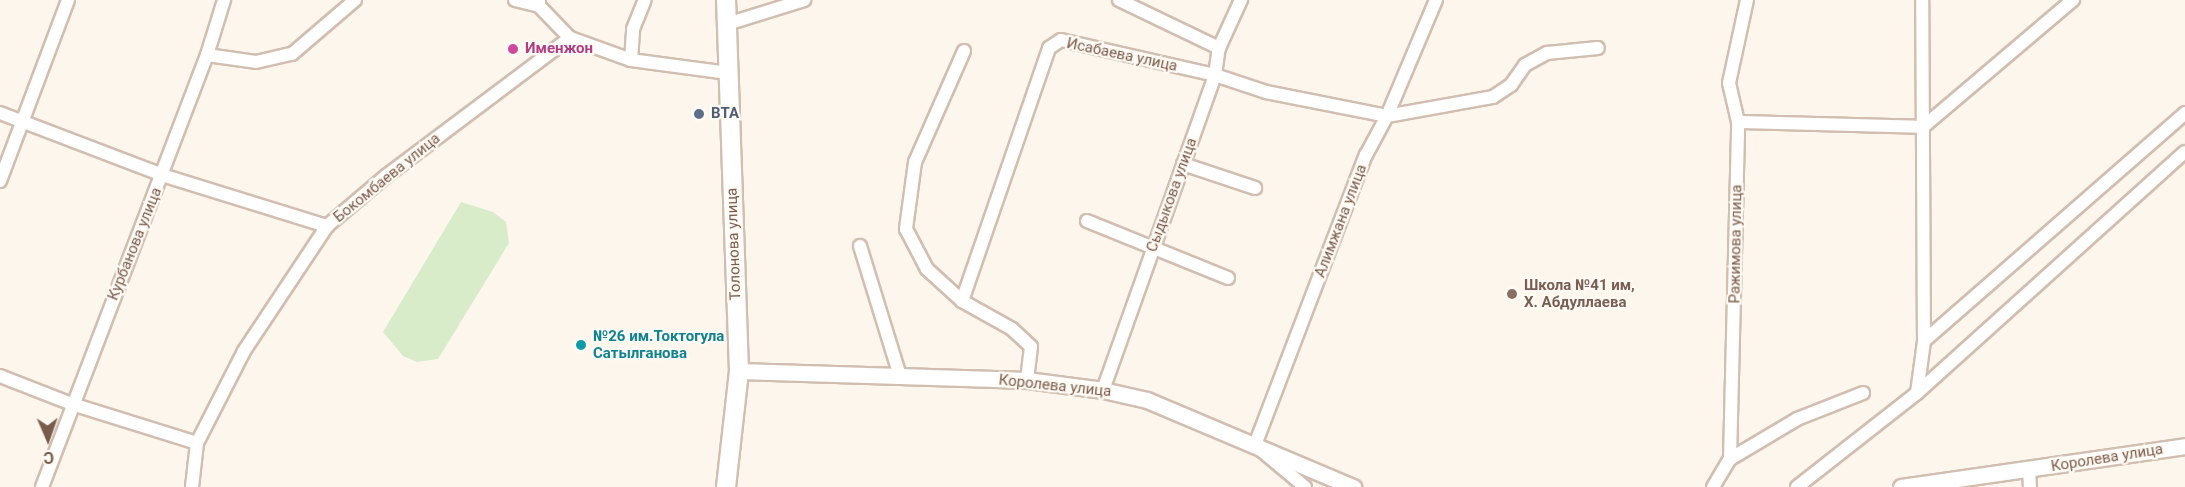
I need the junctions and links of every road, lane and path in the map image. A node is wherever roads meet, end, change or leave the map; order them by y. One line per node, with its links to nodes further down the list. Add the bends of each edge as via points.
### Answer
1 (68, 0): 27 (street)
2 (224, 0): 20 (street, Курбанова улица)
3 (355, 0): 20 (street, via 292,54 256,62)
4 (515, 0): 14 (street)
5 (645, 0): 21 (street, via 633,30)
6 (726, 0): 15 (main road, Толонова улица)
7 (804, 0): 15 (street)
8 (1119, 0): 17 (street)
9 (1241, 0): 17 (street, Сыдыкова улица)
10 (1436, 0): 26 (street, Алимжана улица)
11 (1747, 0): 28 (street, Ражимова улица, via 1729,83)
12 (1922, 0): 29 (street)
13 (2073, 0): 29 (street)
14 (539, 3): 16 (street)
15 (727, 24): 22 (main road, Толонова улица)
16 (570, 38): 21 (street); 36 (street, Бокомбаева улица, via 386,176)
17 (1219, 48): 23 (street, Сыдыкова улица)
18 (1598, 48): 26 (street, via 1547,53 1525,65 1510,85 1494,97)
19 (964, 51): 40 (street, via 915,162 906,229 927,269)
20 (207, 55): 32 (street, Курбанова улица)
21 (631, 60): 22 (street)
22 (728, 73): 42 (main road, Толонова улица)
23 (1215, 75): 26 (street, Исабаева улица, via 1266,92); 31 (street, Сыдыкова улица); 40 (street, Исабаева улица, via 1062,40 1049,48)
24 (0, 113): 27 (street)
25 (2185, 113): 41 (street)
26 (1387, 116): 51 (street, Алимжана улица, via 1366,155)
27 (22, 122): 32 (street); 33 (street)
28 (1738, 122): 29 (street); 53 (street, Ражимова улица)
29 (1923, 127): 41 (street)
30 (2185, 152): 48 (street)
31 (1183, 164): 34 (street); 37 (street, Сыдыкова улица)
32 (162, 175): 36 (street); 49 (street, Курбанова улица)
33 (0, 181)
34 (1255, 188)
35 (1087, 221): 37 (street)
36 (327, 226): 50 (street, Бокомбаева улица, via 244,351)
37 (1154, 245): 39 (street); 46 (street, Сыдыкова улица)
38 (860, 246): 44 (street)
39 (1228, 278)
40 (962, 300): 45 (street, via 1012,329 1031,347)
41 (1924, 341): 48 (street)
42 (739, 371): 44 (street, Королева улица); 58 (main road, Толонова улица)
43 (0, 376): 49 (street)
44 (900, 376): 45 (street, Королева улица)
45 (1027, 380): 46 (street, Королева улица)
46 (1103, 390): 51 (street, Королева улица, via 1147,400)
47 (1863, 393): 53 (street, via 1797,419)
48 (1917, 393): 62 (street)
49 (72, 404): 50 (street); 56 (street, Курбанова улица)
50 (197, 443): 57 (street, Бокомбаева улица)
51 (1255, 445): 59 (street); 60 (street, Королева улица)
52 (2185, 446): 54 (street, Королева улица)
53 (1730, 459): 61 (street, Ражимова улица)
54 (2029, 469): 55 (street, Королева улица); 63 (street, Королева улица)
55 (1909, 486)
56 (42, 487)
57 (192, 487)
58 (726, 487)
59 (1305, 487)
60 (1353, 487)
61 (1713, 487)
62 (1797, 487)
63 (2030, 487)

